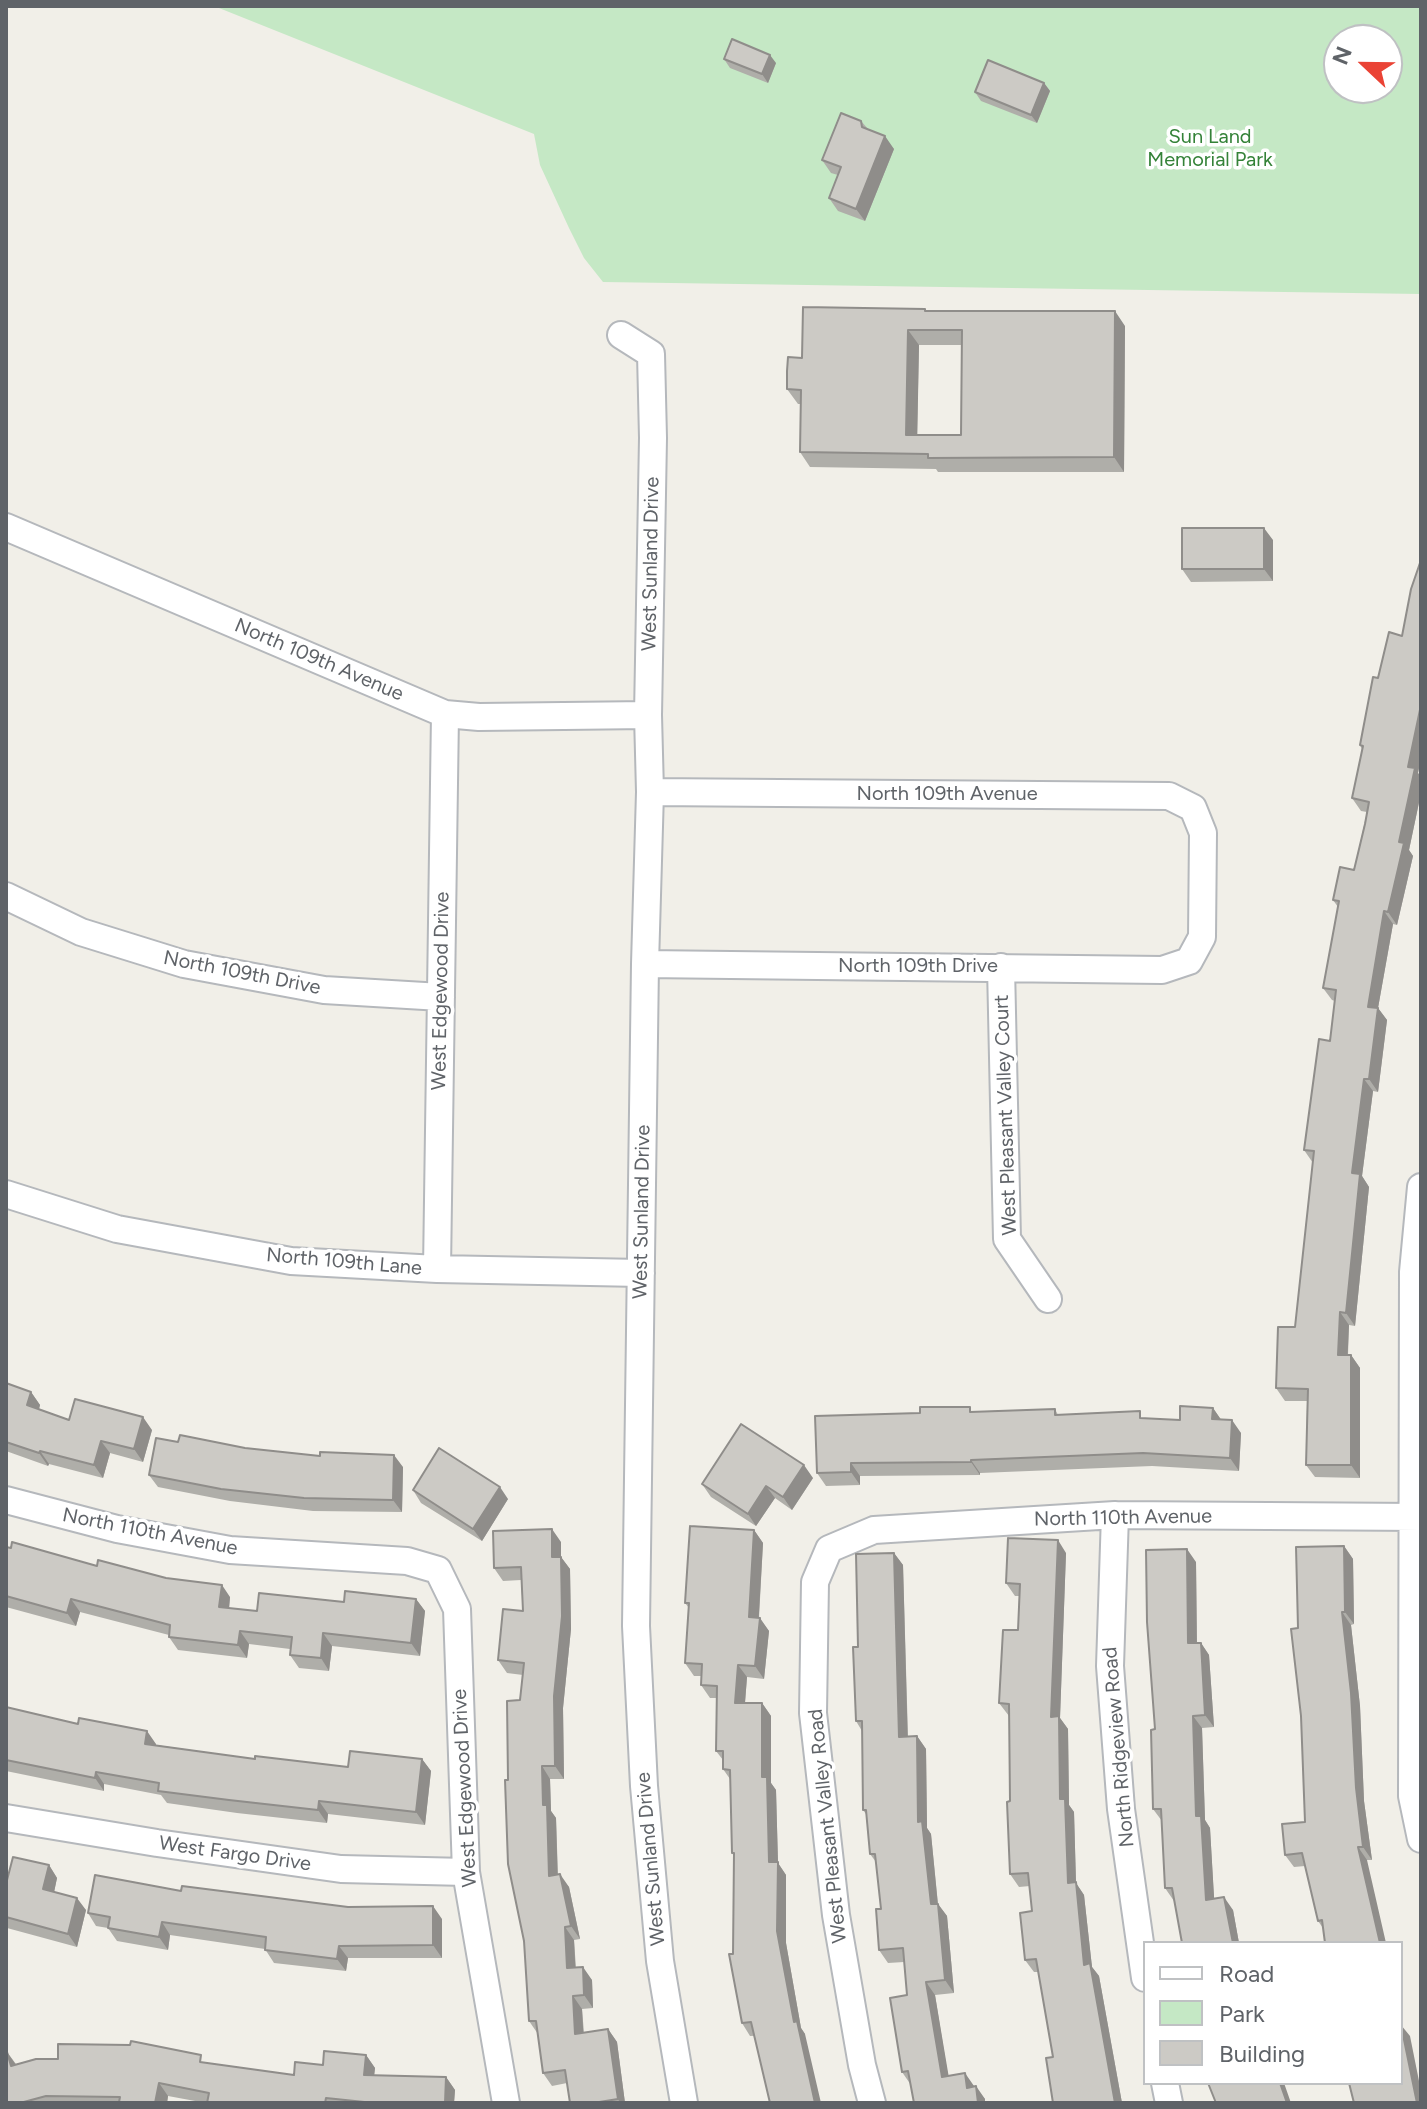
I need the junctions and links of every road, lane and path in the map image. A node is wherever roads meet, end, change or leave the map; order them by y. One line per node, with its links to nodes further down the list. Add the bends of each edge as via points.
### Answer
1 (621, 335): 4 (street, West Sunland Drive, via 651,354)
2 (6, 527): 3 (street, North 109th Avenue)
3 (445, 714): 4 (street, North 109th Avenue); 10 (street, West Edgewood Drive)
4 (648, 715): 5 (street, West Sunland Drive)
5 (650, 792): 7 (street, North 109th Avenue, via 1169,796 1193,808 1203,833 1202,937); 8 (street, West Sunland Drive)
6 (6, 896): 10 (street, North 109th Drive, via 81,932 184,964 324,990)
7 (1189, 961): 9 (street, North 109th Drive, via 1162,970)
8 (645, 964): 9 (street, North 109th Drive); 14 (street, West Sunland Drive)
9 (1001, 967): 15 (street, West Pleasant Valley Court, via 1007,1239)
10 (441, 997): 13 (street, West Edgewood Drive)
11 (1421, 1187): 18 (street, via 1413,1272)
12 (6, 1194): 13 (street, North 109th Lane, via 117,1229 291,1261)
13 (437, 1269): 14 (street, North 109th Lane)
14 (641, 1273): 26 (street, West Sunland Drive, via 636,1626 642,1742 660,1961)
15 (1048, 1299)
16 (6, 1500): 20 (street, North 110th Avenue, via 117,1529 230,1550 407,1561)
17 (1115, 1515): 18 (street, North 110th Avenue); 19 (street, North 110th Avenue, via 874,1530); 24 (street, North Ridgeview Road, via 1110,1666 1121,1809)
18 (1417, 1517): 22 (street, via 1412,1796)
19 (829, 1549): 27 (street, West Pleasant Valley Road, via 815,1582 813,1713 836,1915)
20 (438, 1570): 23 (street, West Edgewood Drive, via 457,1609)
21 (6, 1818): 23 (street, West Fargo Drive, via 341,1869)
22 (1421, 1839)
23 (466, 1872): 25 (street, West Edgewood Drive)
24 (1143, 1964)
25 (506, 2103)
26 (684, 2103)
27 (872, 2103)

